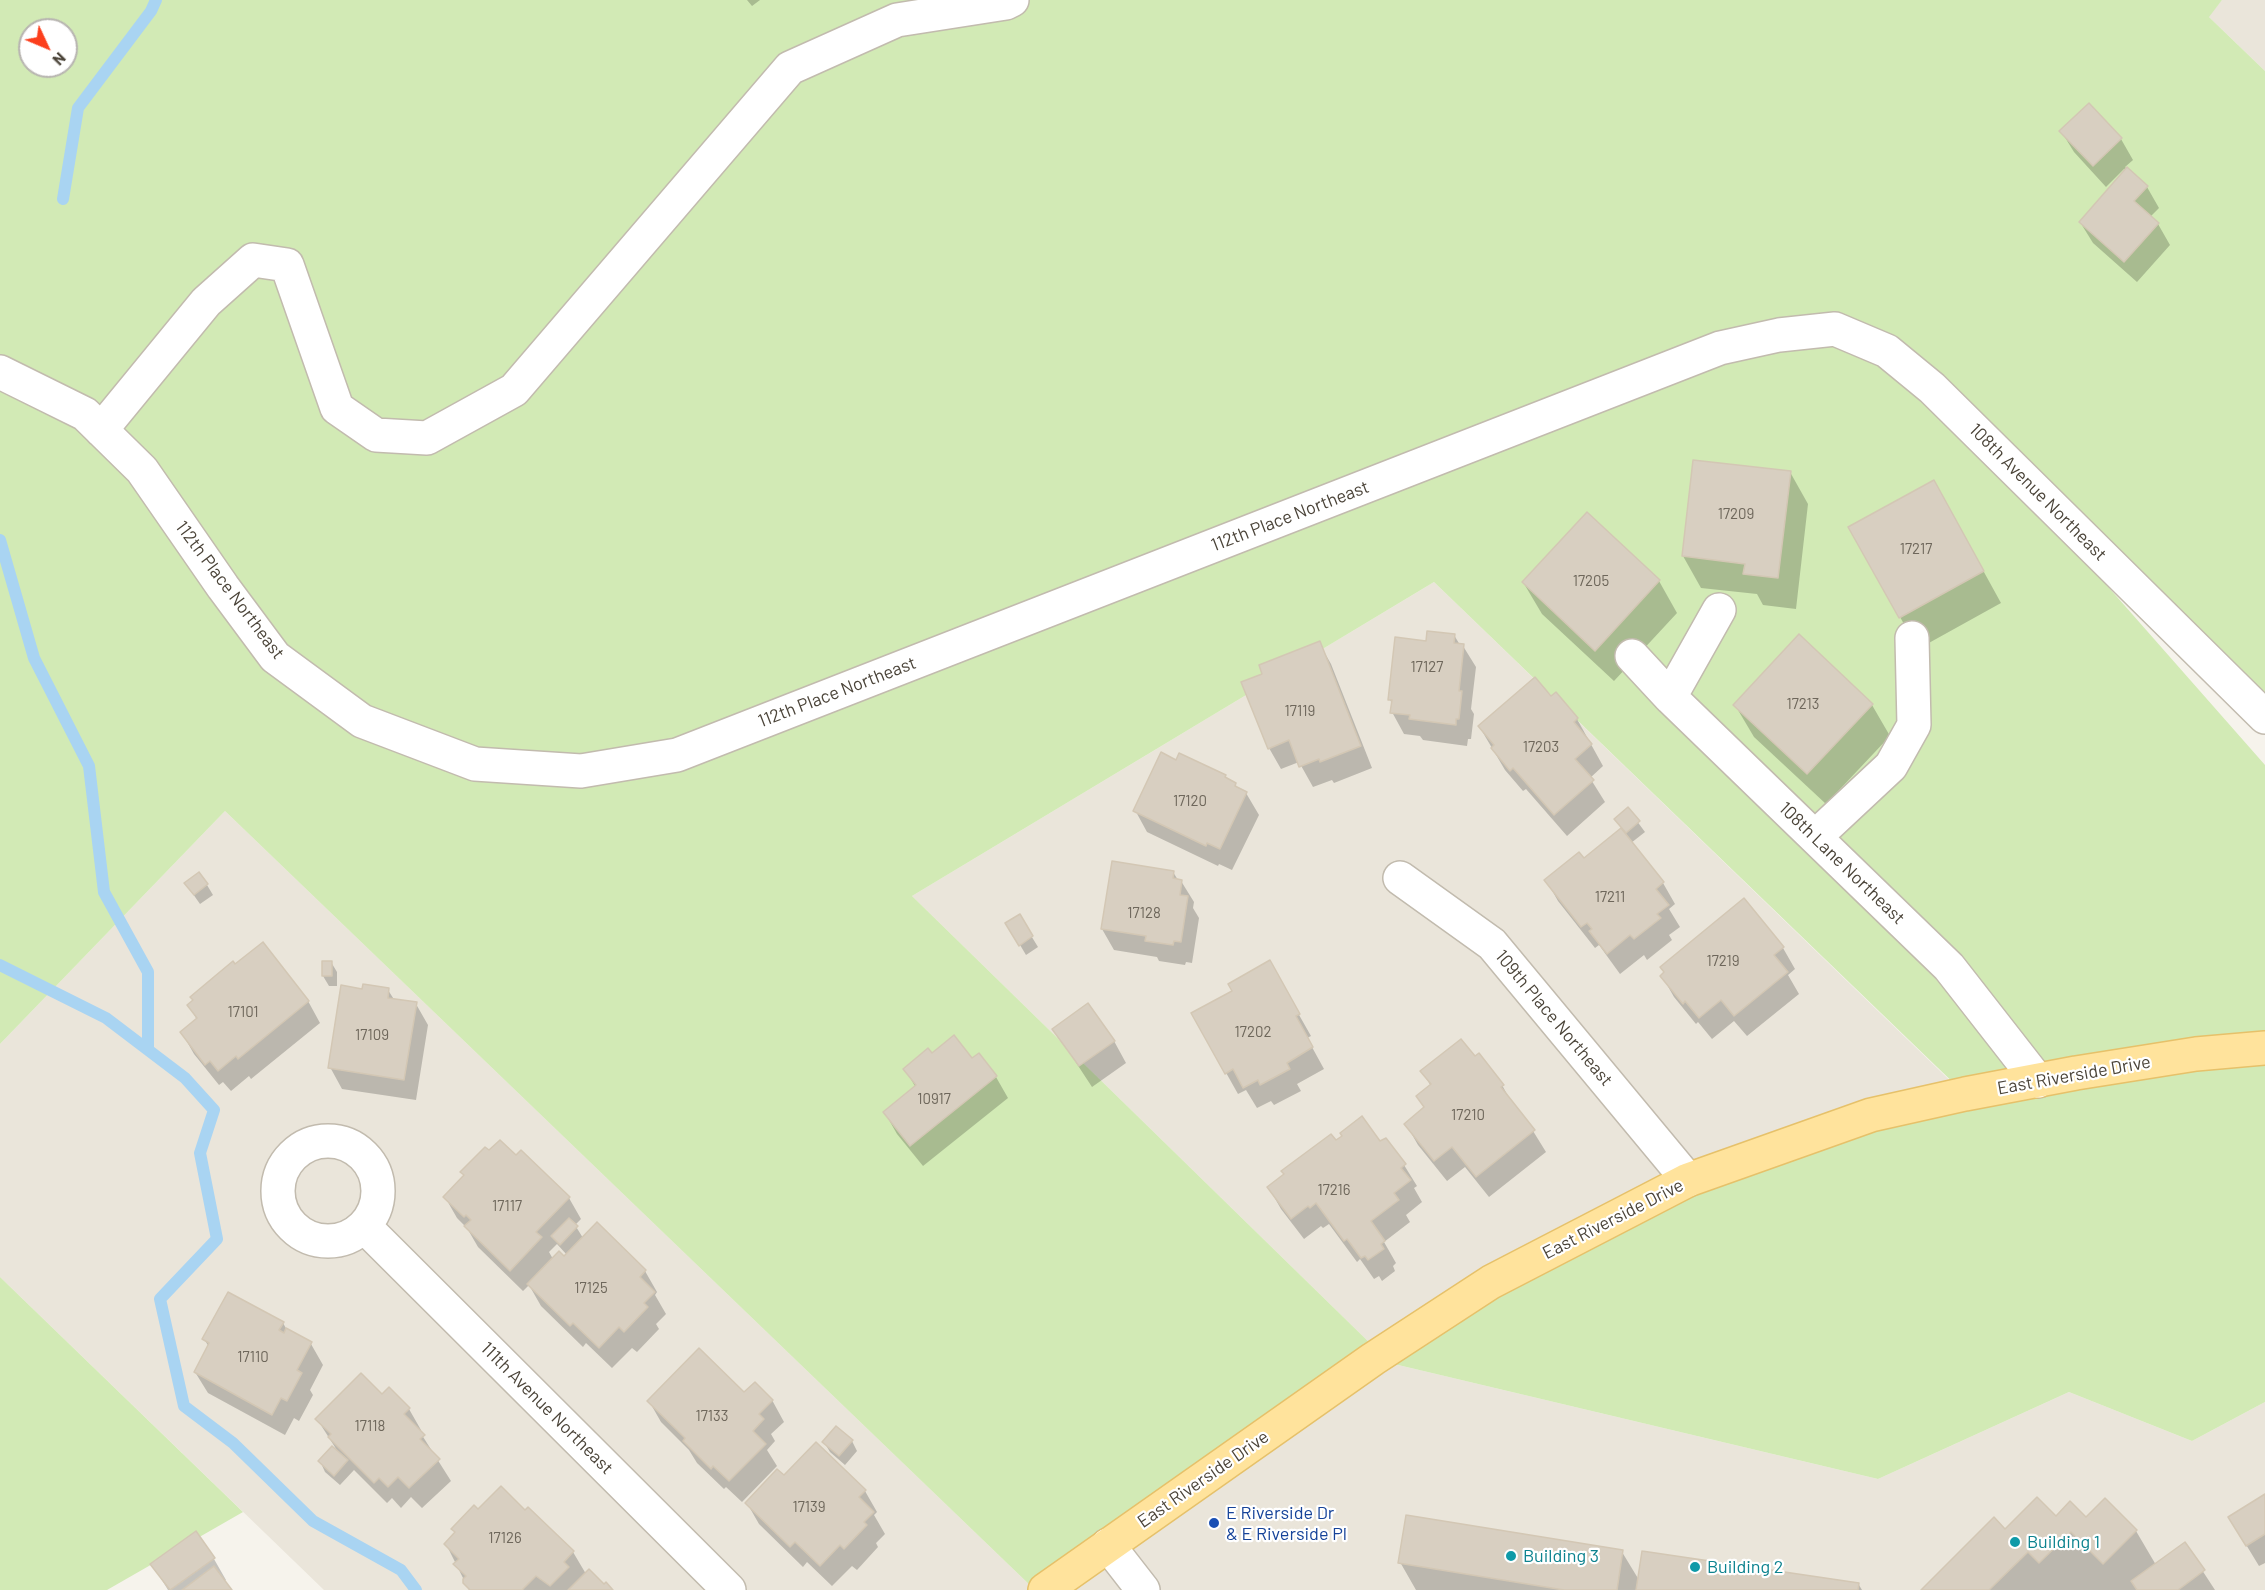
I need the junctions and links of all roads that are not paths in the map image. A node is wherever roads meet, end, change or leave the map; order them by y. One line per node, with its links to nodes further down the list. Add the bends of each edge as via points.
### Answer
1 (1012, 0): 4 (street, via 897,20 790,68 514,390 427,438 376,435 337,408 287,265 252,260 206,302)
2 (1779, 335): 4 (street, 112th Place Northeast, via 1720,348 677,755 581,771 475,764 362,721 275,657 142,470); 9 (street, 108th Avenue Northeast, via 1835,329 1887,351 1932,388)
3 (0, 372): 4 (street, 112th Place Northeast, via 85,414)
4 (101, 430)
5 (1719, 610): 8 (street)
6 (1912, 638): 10 (street, via 1914,725 1891,766)
7 (1632, 656): 8 (street, 108th Lane Northeast)
8 (1670, 697): 10 (street, 108th Lane Northeast)
9 (2265, 717)
10 (1815, 837): 13 (street, 108th Lane Northeast, via 1948,967)
11 (1400, 878): 14 (street, 109th Place Northeast, via 1492,944)
12 (2265, 1048): 13 (main road, East Riverside Drive, via 2196,1054)
13 (2038, 1081): 14 (main road, East Riverside Drive, via 1871,1115)
14 (1688, 1180): 16 (main road, East Riverside Drive, via 1491,1282 1373,1359)
15 (364, 1226): 17 (street, 111th Avenue Northeast)
16 (1108, 1545): 18 (main road, East Riverside Drive); 19 (street)
17 (729, 1590)
18 (1045, 1590)
19 (1143, 1590)

